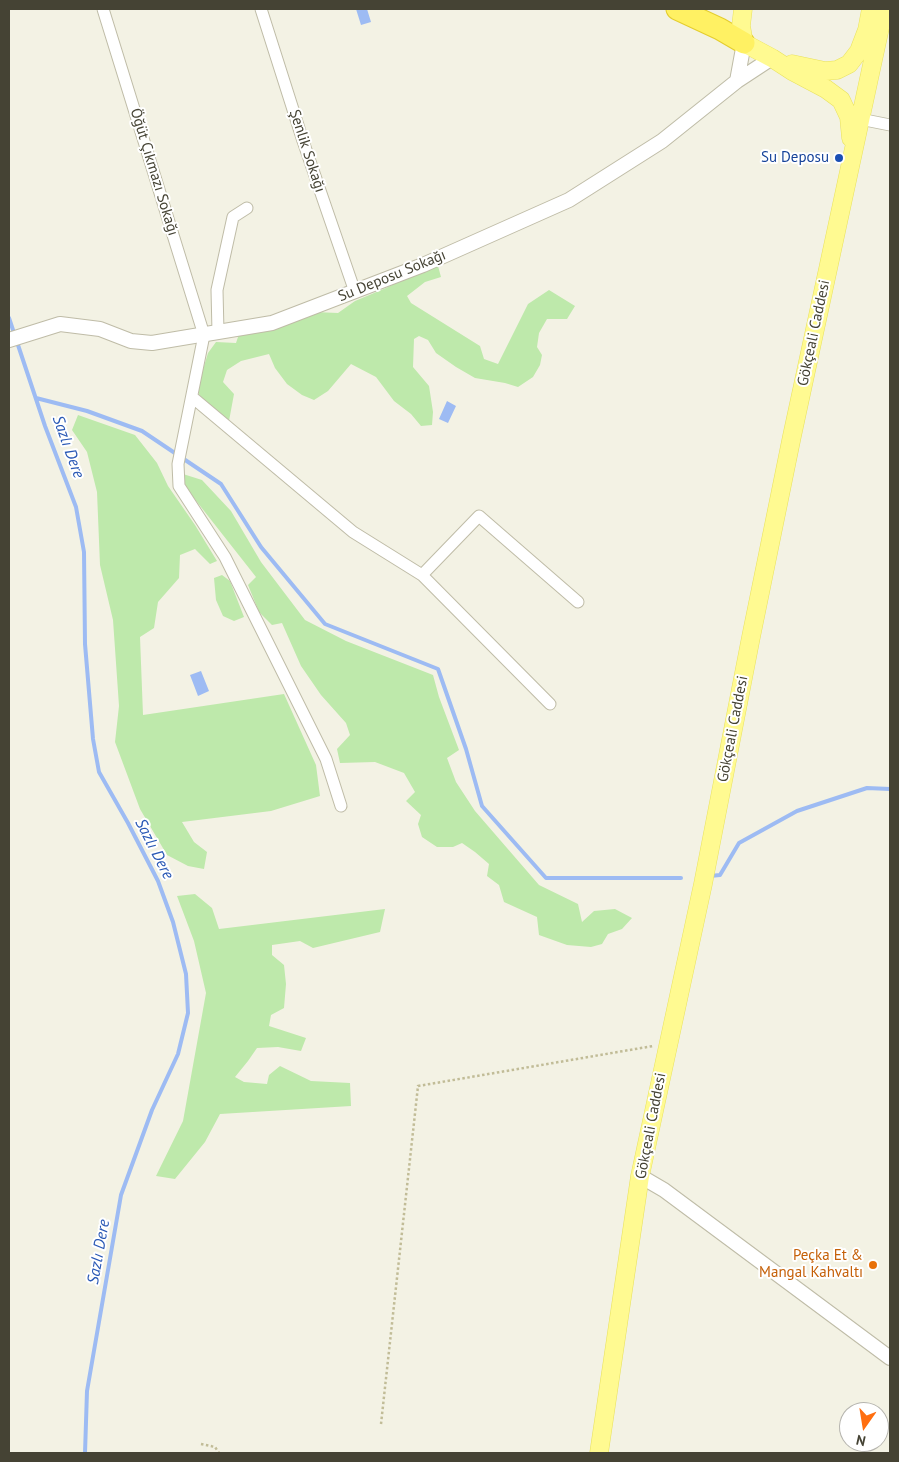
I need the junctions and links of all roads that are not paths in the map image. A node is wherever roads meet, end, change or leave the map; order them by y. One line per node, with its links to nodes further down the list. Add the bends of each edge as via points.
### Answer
1 (103, 9): 15 (street, Öğüt Çıkmazı Sokağı)
2 (261, 9): 14 (street, Şenlik Sokağı)
3 (677, 9): 7 (highway)
4 (743, 9): 7 (main road)
5 (871, 9): 8 (main road, via 859,51 849,64 838,70 806,68)
6 (884, 9): 10 (main road, Gökçeali Caddesi)
7 (744, 43): 8 (main road); 9 (street)
8 (772, 58): 9 (street, Su Deposu Sokağı); 12 (main road, via 840,100 849,117 851,136)
9 (737, 80): 14 (street, Su Deposu Sokağı, via 662,141 569,200)
10 (860, 119): 11 (street); 12 (main road, Gökçeali Caddesi)
11 (890, 125)
12 (847, 178): 22 (main road, Gökçeali Caddesi)
13 (247, 208): 15 (street, via 234,217 217,290)
14 (355, 292): 15 (street, Su Deposu Sokağı, via 272,323)
15 (211, 334): 16 (street, Su Deposu Sokağı, via 152,343 131,341 100,329 60,324); 17 (street)
16 (9, 340)
17 (192, 397): 18 (street, via 353,532); 21 (street, via 178,464 179,486 226,557 326,759)
18 (422, 575): 19 (street, via 479,516); 20 (street)
19 (578, 602)
20 (550, 704)
21 (341, 806)
22 (640, 1176): 23 (street, via 664,1190); 24 (main road, Gökçeali Caddesi)
23 (890, 1358)
24 (599, 1453)

